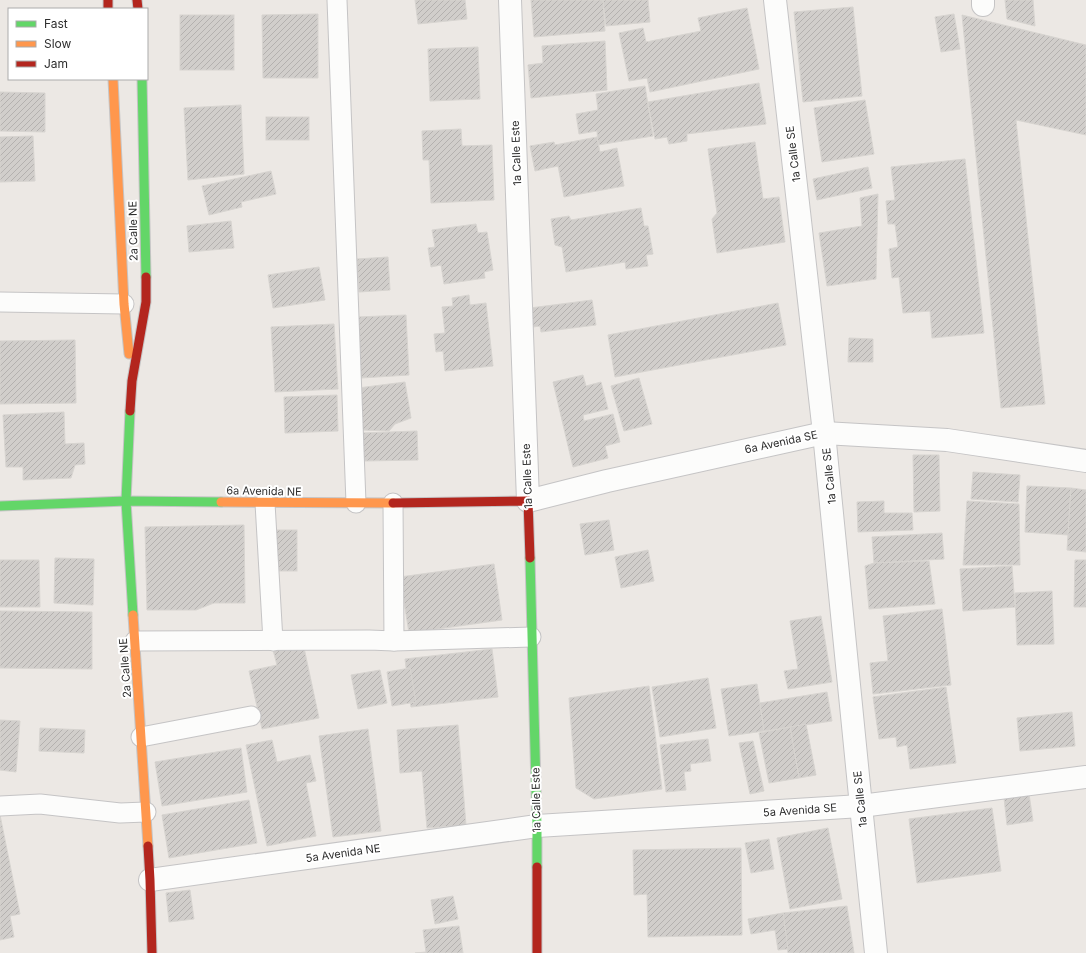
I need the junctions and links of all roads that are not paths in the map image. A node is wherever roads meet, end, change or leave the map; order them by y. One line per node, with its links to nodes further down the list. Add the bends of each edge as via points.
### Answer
1 (337, 0): 14 (lane)
2 (510, 0): 12 (street, 1a Calle Este)
3 (775, 0): 9 (street, 1a Calle SE)
4 (113, 80): 7 (main road, 2a Calle NE)
5 (142, 80): 8 (main road, 2a Calle NE, via 146,302)
6 (0, 302): 7 (lane)
7 (124, 304): 8 (main road, 2a Calle NE)
8 (132, 381): 11 (main road, 2a Calle NE)
9 (824, 433): 10 (street, 6a Avenida SE, via 947,440); 12 (street, 6a Avenida SE); 25 (street, 1a Calle SE)
10 (1086, 461)
11 (126, 501): 13 (main road, 6a Avenida NE); 16 (main road, 6a Avenida NE); 18 (main road, 2a Calle NE)
12 (528, 501): 15 (main road, 6a Avenida NE); 17 (main road, 1a Calle Este)
13 (265, 503): 14 (main road, 6a Avenida NE); 19 (lane)
14 (356, 503): 15 (main road, 6a Avenida NE)
15 (393, 503): 20 (lane)
16 (0, 506)
17 (531, 637): 20 (lane); 27 (main road, 1a Calle Este)
18 (135, 641): 19 (lane); 22 (main road, 2a Calle NE)
19 (273, 641): 20 (lane)
20 (394, 641)
21 (251, 716): 22 (lane)
22 (141, 737): 26 (main road, 2a Calle NE)
23 (1086, 777): 25 (street, 5a Avenida SE)
24 (0, 806): 26 (lane, via 40,804 120,813)
25 (861, 806): 27 (street, 5a Avenida SE); 31 (street, 1a Calle SE)
26 (146, 812): 28 (main road, 2a Calle NE)
27 (536, 826): 28 (street, 5a Avenida NE); 30 (main road, 1a Calle Este)
28 (150, 880): 29 (main road, 2a Calle NE)
29 (152, 953)
30 (537, 953)
31 (876, 953)

